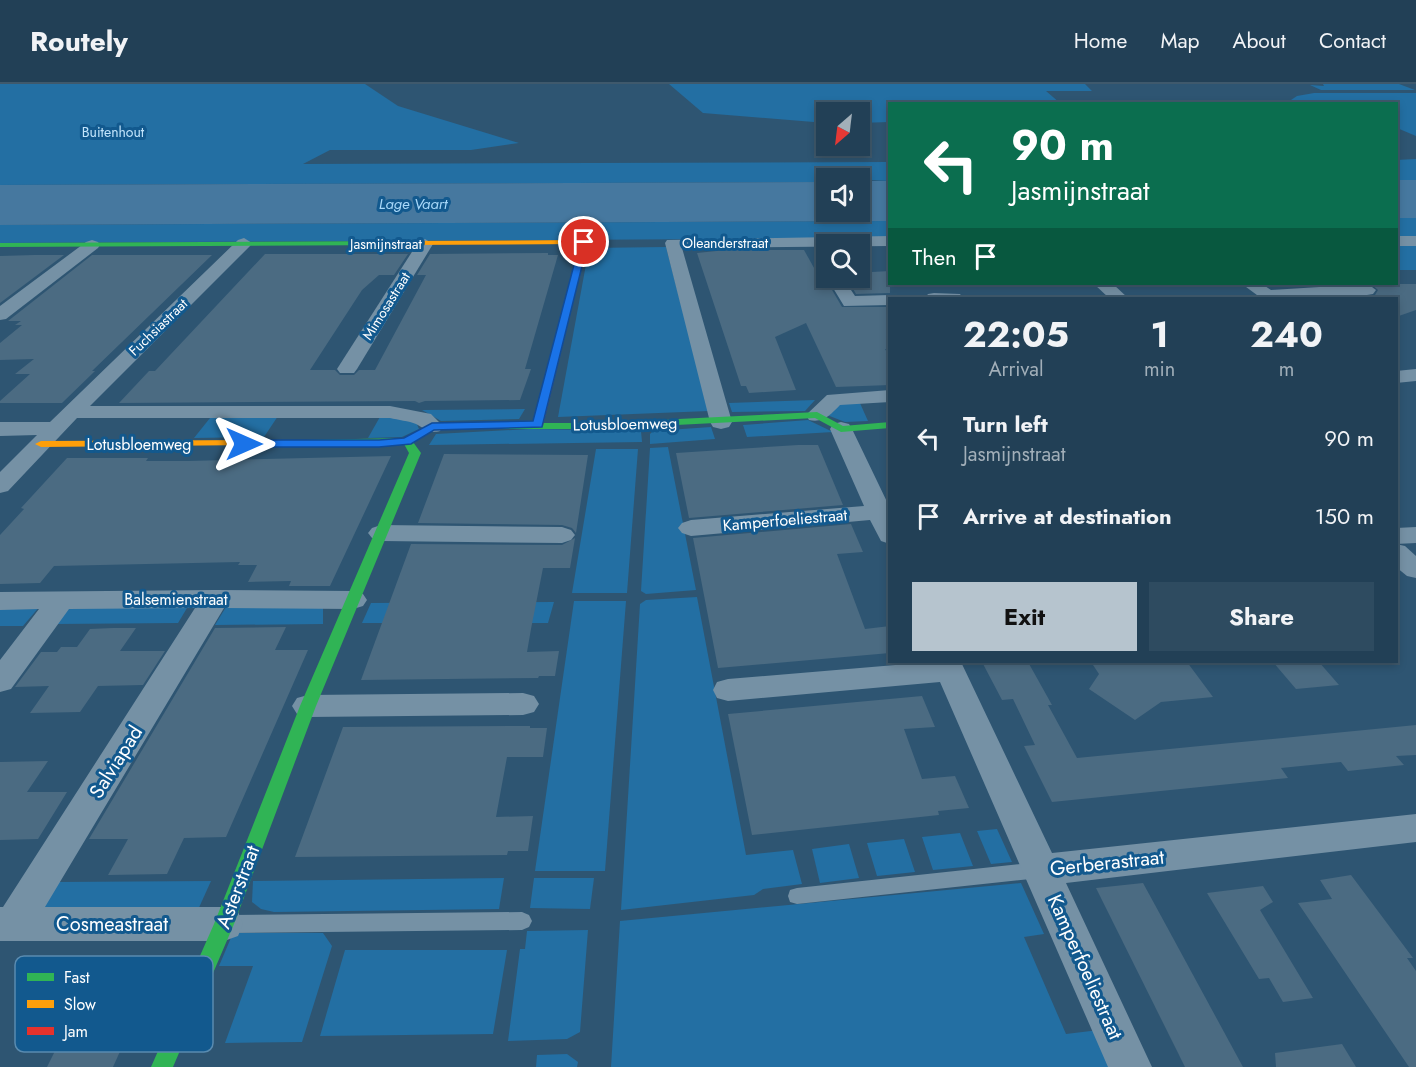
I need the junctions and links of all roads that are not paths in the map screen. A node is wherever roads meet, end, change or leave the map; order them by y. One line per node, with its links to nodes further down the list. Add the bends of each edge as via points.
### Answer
1 (888, 241): 23 (street, Oleanderstraat, via 818,249 673,243)
2 (1398, 241): 3 (street)
3 (1416, 241)
4 (244, 243): 5 (street, Jasmijnstraat); 7 (street, Jasmijnstraat); 21 (street, Fuchsiastraat)
5 (425, 244): 17 (street, Mimosastraat); 24 (street, Jasmijnstraat, via 584,242)
6 (0, 245): 7 (street, Jasmijnstraat)
7 (92, 245): 16 (street)
8 (944, 285): 13 (street)
9 (1104, 285): 14 (street)
10 (1252, 285): 11 (street, via 1267,295 1367,290)
11 (1359, 285)
12 (841, 288): 15 (street, via 850,302)
13 (953, 297)
14 (1118, 297)
15 (888, 300)
16 (0, 315)
17 (347, 369)
18 (1416, 375): 19 (street)
19 (1398, 377)
20 (888, 396): 22 (street, via 834,399)
21 (71, 412): 26 (street, Lotusbloemweg, via 390,412 423,418); 29 (street)
22 (817, 415): 23 (street, Lotusbloemweg); 28 (street)
23 (721, 422): 24 (street, Lotusbloemweg)
24 (538, 424): 26 (street, Lotusbloemweg)
25 (888, 425): 28 (street)
26 (432, 426): 30 (street, Lotusbloemweg)
27 (0, 429): 29 (street, Lotusbloemweg)
28 (840, 429): 32 (street)
29 (48, 436): 30 (street, Lotusbloemweg); 31 (street)
30 (407, 441): 35 (street, Asterstraat, via 415,453)
31 (0, 486)
32 (879, 512): 33 (street, Kamperfoeliestraat); 34 (street)
33 (691, 528)
34 (888, 532)
35 (381, 533): 36 (street); 43 (street, Asterstraat)
36 (562, 535)
37 (1416, 535): 38 (street)
38 (1398, 536)
39 (1398, 554): 40 (street)
40 (1416, 570)
41 (215, 599): 42 (street, Balsemienstraat); 43 (street, Balsemienstraat); 54 (street, Salviapad)
42 (62, 600): 44 (street, Balsemienstraat); 46 (street)
43 (353, 600): 49 (street, Asterstraat)
44 (0, 602)
45 (948, 666): 47 (street, Kamperfoeliestraat); 51 (street, Kamperfoeliestraat)
46 (0, 681)
47 (728, 690)
48 (523, 704): 49 (street)
49 (308, 706): 55 (street, Asterstraat)
50 (1416, 828): 51 (street, Gerberastraat)
51 (1041, 870): 52 (lane, Gerberastraat); 59 (street, Kamperfoeliestraat)
52 (797, 896)
53 (522, 921): 55 (lane)
54 (7, 924): 55 (street, Cosmeastraat)
55 (224, 924): 56 (street, Asterstraat)
56 (210, 956)
57 (169, 1052): 58 (street, Asterstraat)
58 (162, 1067)
59 (1130, 1067)

